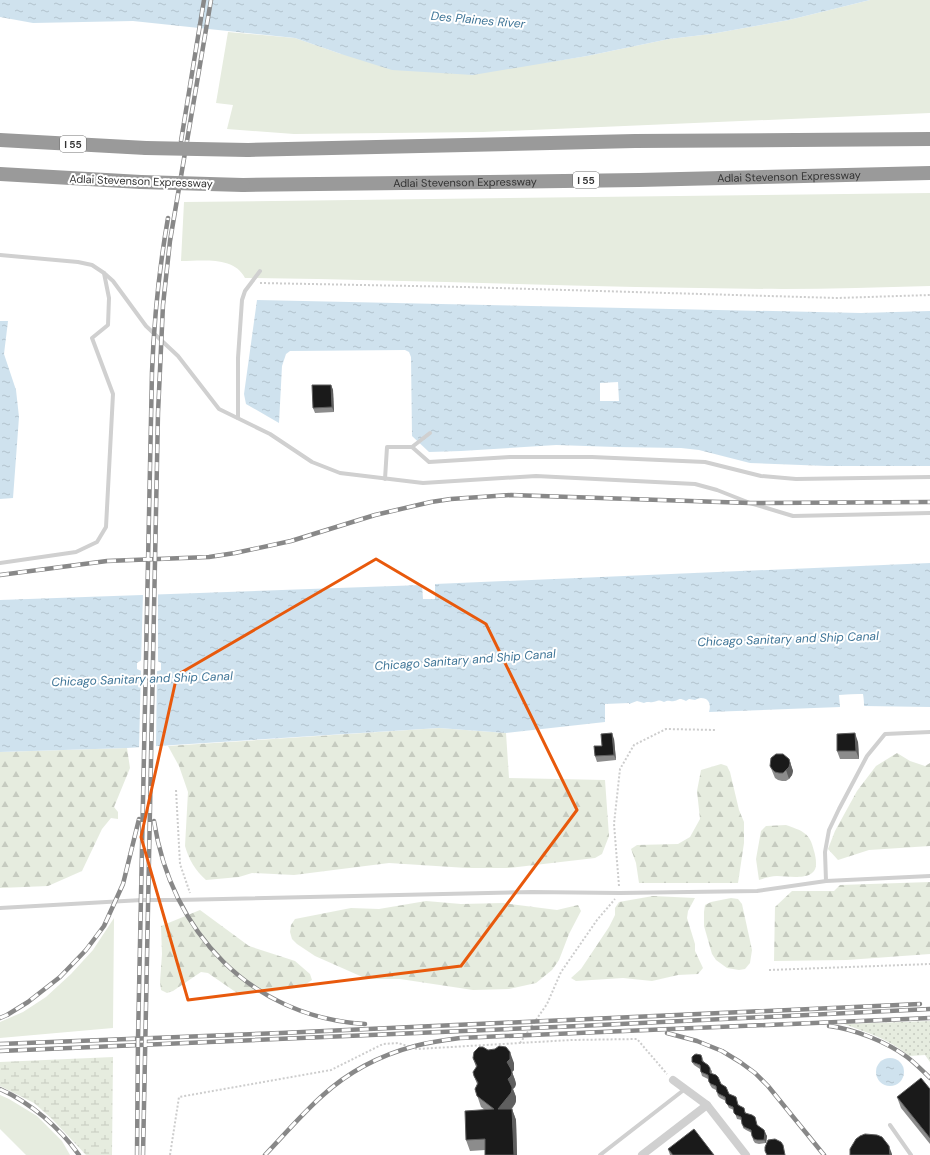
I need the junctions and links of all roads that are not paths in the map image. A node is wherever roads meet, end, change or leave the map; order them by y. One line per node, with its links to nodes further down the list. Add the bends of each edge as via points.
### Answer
1 (930, 130): 4 (highway)
2 (930, 138): 4 (highway, I 55)
3 (0, 140): 4 (highway, I 55, bridge, via 146,148 248,150 636,141)
4 (824, 140)
5 (930, 173): 6 (highway, Adlai Stevenson Expressway / I 55, bridge, via 243,186)
6 (0, 174)
7 (0, 255): 9 (lane, via 78,262 92,265)
8 (260, 271): 10 (lane, via 245,291 242,300 238,358)
9 (104, 273): 10 (lane, via 113,281 146,326 178,356 218,409); 16 (lane, via 109,298 108,325 92,338 113,394 106,526 97,542 76,552)
10 (238, 418): 14 (lane, via 270,434 312,462 340,473)
11 (430, 433): 12 (lane)
12 (412, 447): 13 (lane, via 429,462 510,457 592,457 705,462 761,476 796,479); 14 (lane, via 387,447)
13 (930, 477)
14 (385, 479): 15 (lane, via 423,483 536,476 695,484 793,516)
15 (930, 513)
16 (0, 563)
17 (930, 732): 19 (lane, via 885,734 867,756 830,830 825,852)
18 (930, 876): 19 (lane)
19 (826, 881): 20 (lane, via 757,891 532,892 142,900)
20 (0, 908)
21 (673, 1080): 22 (street)
22 (685, 1089): 23 (street); 25 (lane)
23 (707, 1105): 26 (street); 27 (street)
24 (890, 1125): 28 (lane)
25 (600, 1155)
26 (642, 1155)
27 (746, 1155)
28 (911, 1155)

